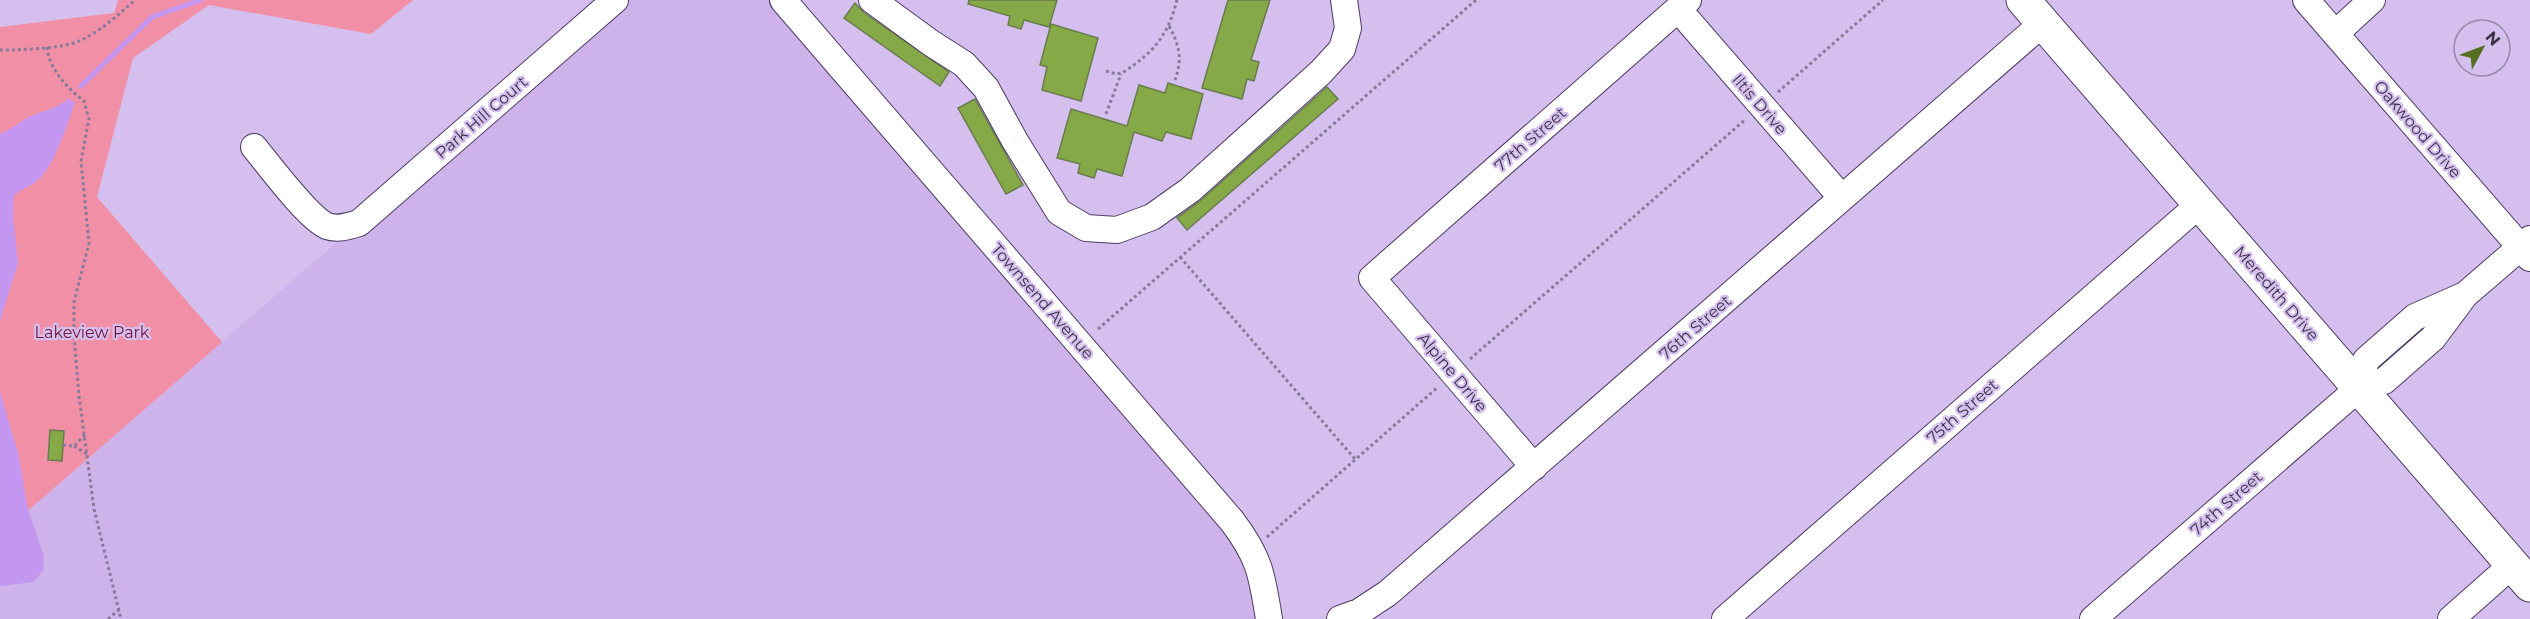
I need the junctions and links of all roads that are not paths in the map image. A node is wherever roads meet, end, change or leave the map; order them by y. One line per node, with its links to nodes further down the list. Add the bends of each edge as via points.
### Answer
1 (615, 0): 10 (street, Park Hill Court, via 359,223 344,228 327,225 313,216)
2 (783, 0): 18 (street, Townsend Avenue, via 1205,487 1252,549 1260,568)
3 (872, 0): 4 (street, via 964,64 986,88 1059,212 1086,228 1117,230 1152,217 1190,190 1321,72 1342,49 1347,28)
4 (1344, 0)
5 (2306, 0): 9 (street, Oakwood Drive)
6 (2372, 0): 9 (street)
7 (1683, 4): 11 (street, Iltis Drive, via 1764,108); 14 (street, 77th Street)
8 (2033, 11): 11 (street, 76th Street); 12 (main road, Meredith Drive)
9 (2336, 33): 13 (street, Oakwood Drive)
10 (254, 147)
11 (1842, 198): 16 (street, 76th Street)
12 (2200, 204): 15 (main road, Meredith Drive); 20 (street, 75th Street)
13 (2527, 248): 15 (street, via 2465,295 2433,338 2384,381)
14 (1372, 278): 16 (street, Alpine Drive)
15 (2359, 388): 17 (main road, Meredith Drive); 21 (street, 74th Street)
16 (1534, 467): 19 (street, 76th Street, via 1388,593)
17 (2521, 575): 22 (street)
18 (1269, 619)
19 (1340, 619)
20 (1725, 619)
21 (2093, 619)
22 (2451, 619)

